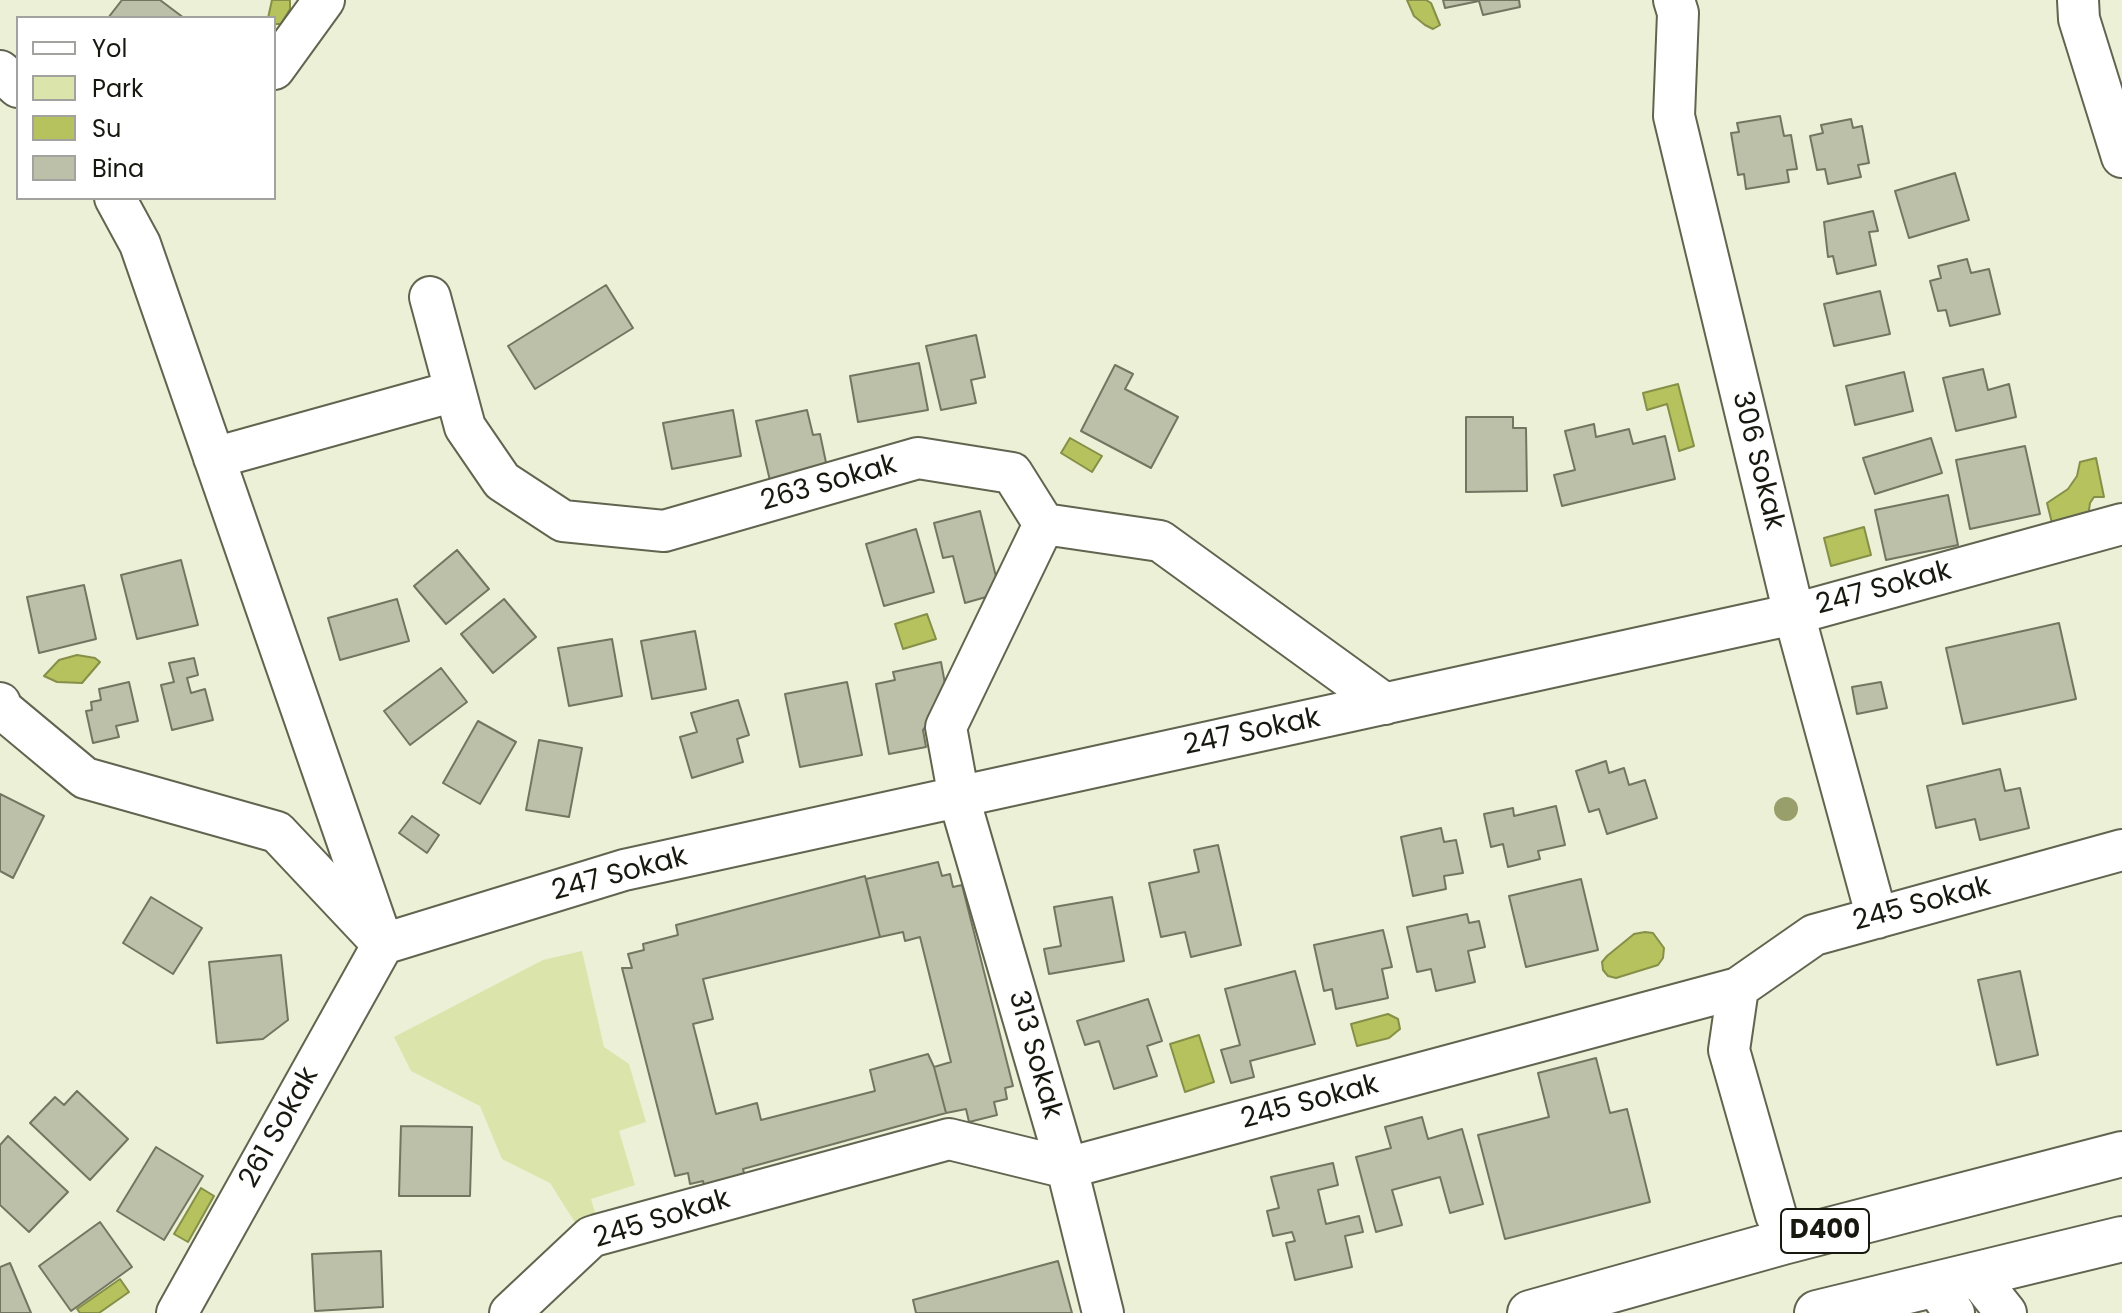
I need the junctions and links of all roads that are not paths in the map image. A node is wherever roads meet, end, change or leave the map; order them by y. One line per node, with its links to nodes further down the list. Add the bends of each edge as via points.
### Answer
1 (324, 0): 4 (street)
2 (2078, 0): 7 (street, via 2079,19)
3 (1685, 4): 14 (street, 306 Sokak, via 1674,116)
4 (276, 66)
5 (0, 71): 6 (street)
6 (16, 85)
7 (2122, 157)
8 (116, 200): 11 (street, via 140,244)
9 (430, 297): 10 (street, 263 Sokak)
10 (455, 391): 11 (street); 12 (street, 263 Sokak, via 465,427 502,481 563,521 664,531 918,458 1012,473)
11 (214, 458): 20 (street)
12 (1044, 524): 16 (street, via 1160,541); 17 (street, via 946,727)
13 (2122, 524): 14 (street, 247 Sokak)
14 (1794, 614): 16 (street, 247 Sokak); 19 (street, 306 Sokak)
15 (0, 703): 20 (street, via 85,778 277,832)
16 (1385, 704): 17 (street, 247 Sokak)
17 (959, 798): 20 (street, 247 Sokak, via 624,870); 23 (street, 313 Sokak)
18 (2122, 850): 19 (street, 245 Sokak)
19 (1877, 918): 21 (street, 245 Sokak, via 1814,935)
20 (383, 944): 27 (street, 261 Sokak)
21 (1738, 988): 23 (street, 245 Sokak); 24 (street, via 1729,1050)
22 (2122, 1154): 30 (highway, D400)
23 (1067, 1168): 28 (street, 245 Sokak, via 949,1139 591,1237); 29 (street, 313 Sokak)
24 (1776, 1215)
25 (2122, 1239): 26 (highway)
26 (1955, 1290): 31 (highway); 32 (street)
27 (177, 1313)
28 (510, 1313)
29 (1103, 1313)
30 (1530, 1313)
31 (1817, 1313)
32 (2006, 1313)

